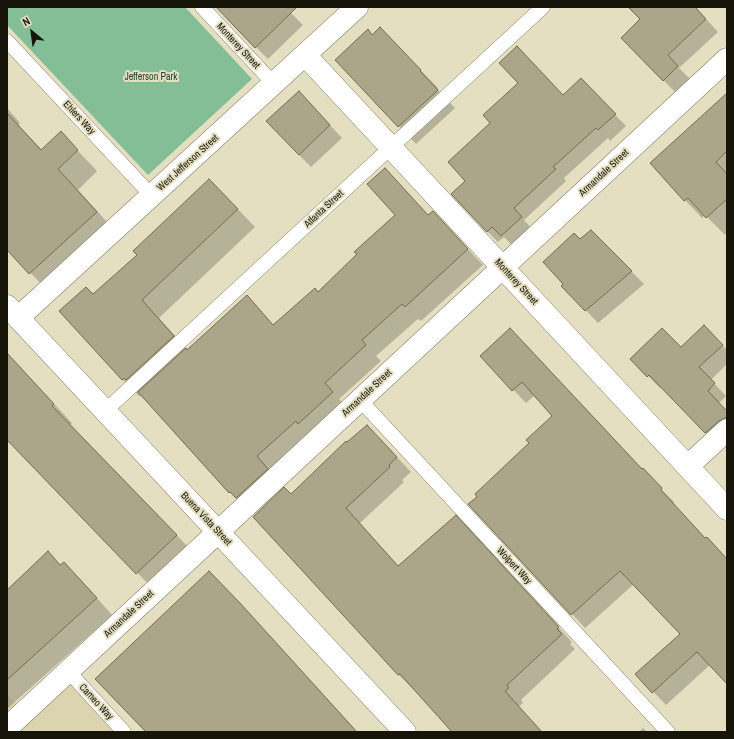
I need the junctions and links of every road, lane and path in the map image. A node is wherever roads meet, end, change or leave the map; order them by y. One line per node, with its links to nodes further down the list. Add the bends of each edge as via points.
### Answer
1 (202, 7): 7 (lane, Monterey Street)
2 (357, 7): 5 (street, West Jefferson Street)
3 (543, 7): 8 (lane, Atlanta Street)
4 (7, 41): 9 (lane, Ehlers Way)
5 (305, 55): 7 (street, West Jefferson Street); 8 (street, Monterey Street)
6 (727, 59): 10 (street, Armandale Street)
7 (274, 84): 9 (street, West Jefferson Street)
8 (391, 147): 10 (street, Monterey Street); 13 (lane, Atlanta Street)
9 (152, 196): 11 (street, West Jefferson Street)
10 (503, 268): 12 (street, Armandale Street); 15 (street, Monterey Street)
11 (12, 312): 13 (street, Buena Vista Street)
12 (360, 400): 17 (street, Armandale Street); 22 (lane, Wolpert Way)
13 (105, 411): 17 (street, Buena Vista Street)
14 (727, 430): 15 (street)
15 (688, 466): 16 (street, Monterey Street)
16 (727, 509)
17 (218, 532): 18 (street, Armandale Street); 20 (street, Buena Vista Street)
18 (68, 671): 19 (street, Armandale Street); 21 (lane, Cameo Way)
19 (7, 728)
20 (402, 731)
21 (124, 732)
22 (668, 732)

